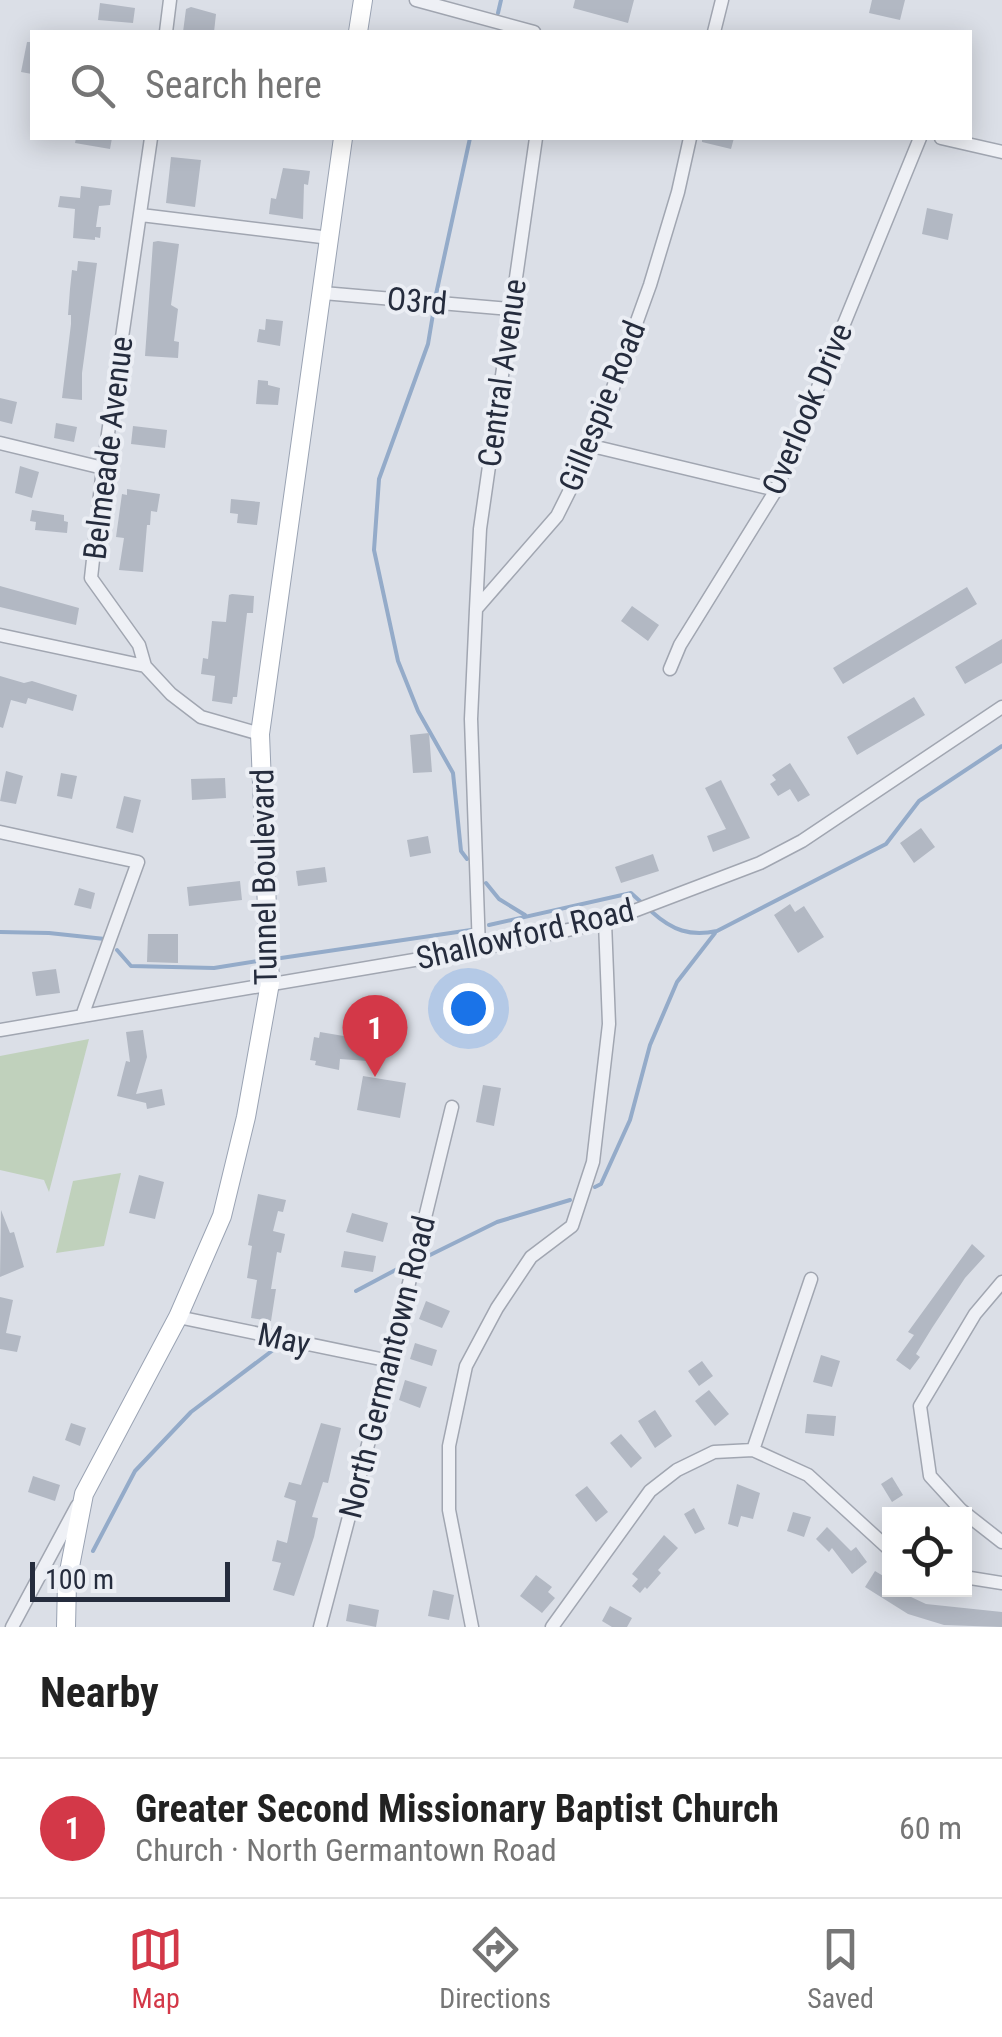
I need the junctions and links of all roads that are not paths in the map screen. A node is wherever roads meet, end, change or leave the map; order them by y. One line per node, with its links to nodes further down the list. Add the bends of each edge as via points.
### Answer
1 (170, 0): 5 (street)
2 (363, 0): 6 (main road)
3 (416, 0): 7 (street)
4 (722, 0): 8 (street)
5 (166, 30)
6 (358, 30)
7 (527, 30)
8 (714, 30)
9 (151, 140): 16 (street, Belmeade Avenue)
10 (343, 140): 17 (main road, Tunnel Boulevard)
11 (536, 140): 19 (street, Central Avenue)
12 (690, 140): 21 (street, Gillespie Road, via 650,286)
13 (919, 140): 23 (street, Overlook Drive)
14 (950, 140): 15 (street)
15 (1002, 152)
16 (140, 215): 17 (street); 22 (street, Belmeade Avenue)
17 (330, 238): 18 (main road, Tunnel Boulevard)
18 (323, 294): 19 (street, O3rd); 29 (main road, Tunnel Boulevard)
19 (511, 309): 24 (street, Central Avenue, via 480,530)
20 (0, 443): 22 (street)
21 (592, 446): 23 (street); 24 (street, Gillespie Road, via 546,532)
22 (102, 468): 26 (street, Belmeade Avenue, via 91,578 140,645)
23 (776, 490): 27 (street, Overlook Drive)
24 (476, 609): 32 (street, via 471,719)
25 (0, 634): 26 (street)
26 (145, 666): 29 (street, Belmeade Avenue, via 201,717)
27 (670, 668)
28 (1002, 708): 31 (street, Shallowford Road, via 802,842)
29 (260, 734): 33 (main road, Tunnel Boulevard)
30 (0, 832): 34 (street, via 138,862)
31 (605, 922): 32 (street, Shallowford Road); 50 (street, via 608,1024 592,1162 572,1226 531,1258 466,1366 448,1446 449,1510)
32 (479, 949): 33 (street, Shallowford Road)
33 (270, 983): 34 (street, Shallowford Road); 39 (main road, Tunnel Boulevard, via 222,1216)
34 (82, 1016): 35 (street, Shallowford Road)
35 (0, 1030)
36 (452, 1108): 40 (street, North Germantown Road)
37 (811, 1279): 41 (street)
38 (1002, 1282): 43 (street, via 920,1406 930,1476)
39 (178, 1317): 40 (street, May); 42 (main road, Tunnel Boulevard)
40 (390, 1362): 49 (street, North Germantown Road)
41 (753, 1450): 44 (street, via 808,1475); 51 (street, via 714,1452 650,1491)
42 (84, 1494): 47 (street, Tunnel Boulevard); 48 (main road, via 67,1582)
43 (1002, 1542)
44 (882, 1543)
45 (972, 1578): 46 (street)
46 (1002, 1583)
47 (12, 1627)
48 (66, 1627)
49 (320, 1627)
50 (472, 1627)
51 (552, 1627)

